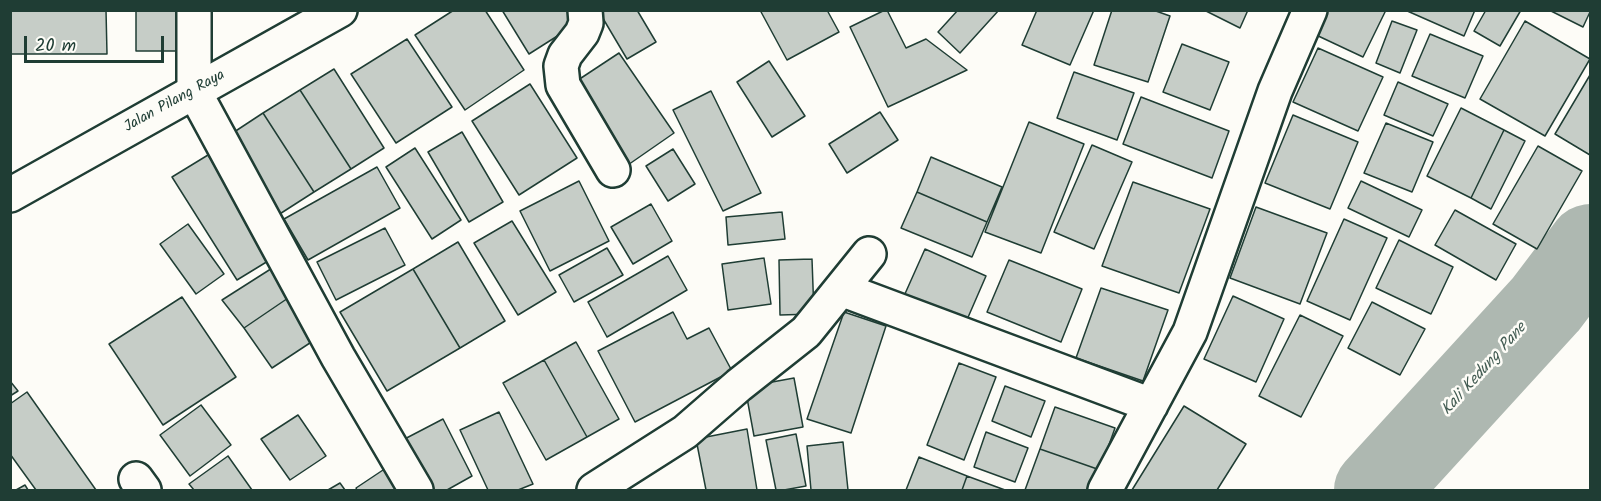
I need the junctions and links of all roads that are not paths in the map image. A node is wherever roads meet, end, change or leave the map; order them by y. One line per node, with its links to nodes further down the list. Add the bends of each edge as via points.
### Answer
1 (194, 10): 5 (main road)
2 (340, 10): 5 (main road, Jalan Pilang Raya)
3 (585, 10): 6 (main road, via 582,33 561,66 563,85)
4 (1310, 10): 10 (main road, via 1275,91 1190,332)
5 (194, 92): 7 (main road, Jalan Pilang Raya); 11 (main road, via 338,357)
6 (613, 170)
7 (10, 195)
8 (869, 254): 9 (main road)
9 (841, 289): 10 (main road); 12 (main road, via 806,332 685,432)
10 (1151, 405): 13 (main road)
11 (416, 490)
12 (594, 490)
13 (1105, 490)

